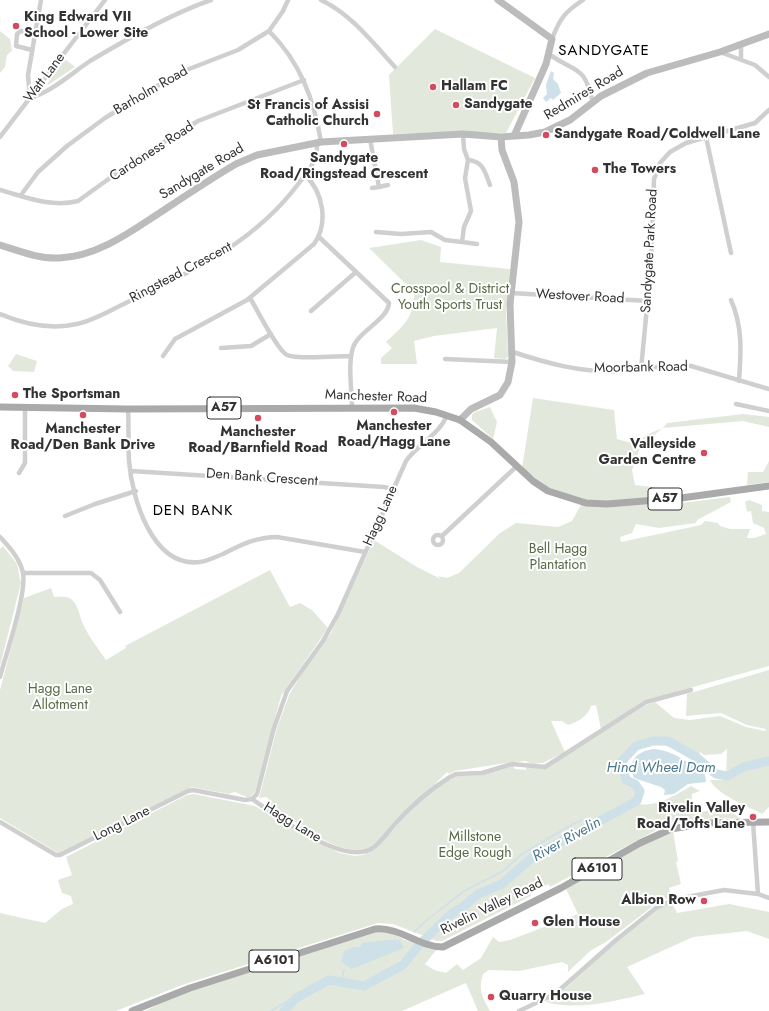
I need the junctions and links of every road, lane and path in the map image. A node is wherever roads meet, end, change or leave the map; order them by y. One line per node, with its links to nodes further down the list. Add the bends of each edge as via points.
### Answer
1 (41, 0): 9 (street)
2 (105, 0): 20 (street, Watt Lane)
3 (211, 0): 20 (street, via 104,53 43,93)
4 (288, 0): 8 (street, Barholm Road, via 284,11)
5 (321, 0): 17 (street, via 349,18)
6 (498, 0): 11 (street)
7 (583, 0): 11 (street, via 562,17)
8 (268, 31): 19 (street, via 290,56); 37 (street, Barholm Road, via 238,50 189,69 157,86 105,118 67,146 38,172)
9 (35, 33): 13 (street); 13 (street, via 21,31 17,34 16,46)
10 (769, 34): 12 (street, Redmires Road)
11 (552, 39): 15 (street)
12 (741, 44): 14 (street, Redmires Road); 16 (street)
13 (32, 50): 20 (street, via 28,74)
14 (720, 52): 16 (street); 21 (street, Redmires Road, via 647,73 601,96)
15 (550, 54): 21 (street, via 583,74); 24 (street)
16 (741, 59): 18 (street, via 755,65)
17 (395, 67)
18 (769, 77)
19 (304, 80): 29 (street, via 317,119); 37 (street, Cardoness Road, via 198,121 135,160 78,201 50,204)
20 (30, 98): 25 (street, Watt Lane)
21 (593, 103): 24 (street, Redmires Road, via 559,127)
22 (769, 110): 27 (street, Sandygate Park Road, via 755,123)
23 (464, 134): 26 (street, Sandygate Road); 28 (street, Sandygate Road); 30 (street, via 464,149)
24 (514, 136): 26 (street, Redmires Road)
25 (0, 137)
26 (501, 137): 45 (street, via 502,150 514,182 519,222)
27 (706, 137): 43 (street); 48 (street, Sandygate Park Road, via 686,143 670,152 656,171)
28 (370, 139): 29 (street, Sandygate Road); 34 (street)
29 (319, 143): 31 (street, Ringstead Crescent, via 316,157); 42 (street, Sandygate Road, via 271,151 246,159 208,180 112,242 88,253 49,258)
30 (468, 160): 33 (street, via 482,165); 40 (street, via 465,178 471,211 464,227)
31 (305, 175): 39 (street, via 317,189 320,201 322,216); 50 (street, Ringstead Crescent, via 281,204 236,245 204,264 89,321 60,326 41,325 22,322)
32 (388, 185): 34 (street)
33 (490, 185)
34 (379, 187): 35 (street)
35 (372, 188)
36 (0, 190): 37 (street, Cardoness Road)
37 (21, 196)
38 (376, 232): 40 (street, via 402,236 432,232 445,240)
39 (319, 237): 44 (street); 46 (street)
40 (462, 242): 41 (street)
41 (477, 244)
42 (0, 245)
43 (731, 253)
44 (356, 272): 49 (street); 55 (street, via 389,303 387,311 364,332 354,346)
45 (511, 293): 48 (street, Westover Road); 53 (street)
46 (250, 298): 51 (street); 54 (street, via 181,335 171,344)
47 (731, 300): 59 (street, via 739,325)
48 (648, 301): 58 (street, Sandygate Park Road)
49 (311, 311)
50 (0, 314)
51 (271, 334): 52 (street, via 251,346); 55 (street, via 283,352 291,357)
52 (221, 348)
53 (513, 352): 57 (street); 58 (street, Moorbank Road, via 584,369)
54 (164, 356)
55 (351, 356): 64 (street)
56 (445, 359): 57 (street)
57 (512, 362): 68 (street, via 508,382 500,395 471,409)
58 (641, 370): 59 (street, Moorbank Road, via 683,365)
59 (739, 381): 60 (street, Moorbank Road)
60 (769, 389)
61 (736, 404): 66 (street)
62 (0, 406): 63 (main road, Manchester Road / A57)
63 (25, 408): 65 (main road, Manchester Road / A57); 71 (street, via 25,463)
64 (352, 408): 65 (main road, Manchester Road / A57); 67 (main road, Manchester Road / A57, via 414,408)
65 (128, 409): 70 (street)
66 (769, 411)
67 (447, 415): 68 (main road, Manchester Road / A57); 73 (street, Hagg Lane, via 441,426 410,456)
68 (460, 420): 69 (main road, Manchester Road / A57, via 491,442)
69 (516, 466): 72 (main road, Manchester Road / A57, via 548,491 586,503 607,504 682,498); 76 (street)
70 (131, 471): 73 (street, Den Bank Crescent); 74 (street)
71 (19, 473)
72 (769, 486)
73 (392, 489): 78 (street, Hagg Lane)
74 (136, 491): 75 (street); 78 (street, via 145,524 151,535 166,552 182,562 208,561 246,542 267,537)
75 (65, 516)
76 (442, 536)
77 (0, 537): 79 (street, via 12,551)
78 (365, 552): 84 (street, Hagg Lane, via 329,630 287,691 274,728 257,794)
79 (23, 573): 80 (street, via 91,573 100,580); 81 (street, via 22,592)
80 (120, 612)
81 (2, 666): 82 (street)
82 (0, 678)
83 (691, 690): 84 (street, Hagg Lane, via 646,702 545,767 512,764 481,774 456,774 412,806 373,848 363,852 346,851 320,840 293,827)
84 (252, 799): 85 (street, Long Lane, via 188,791 60,855)
85 (0, 822)
86 (753, 822): 87 (main road, Rivelin Valley Road / A6101); 88 (street); 90 (main road, Rivelin Valley Road / A6101, via 694,824 671,829 443,947 389,928 375,928 190,988)
87 (769, 822)
88 (758, 894): 89 (street); 91 (street, via 716,891 663,904 616,940 555,994)
89 (769, 898)
90 (132, 1011)
91 (519, 1011)

